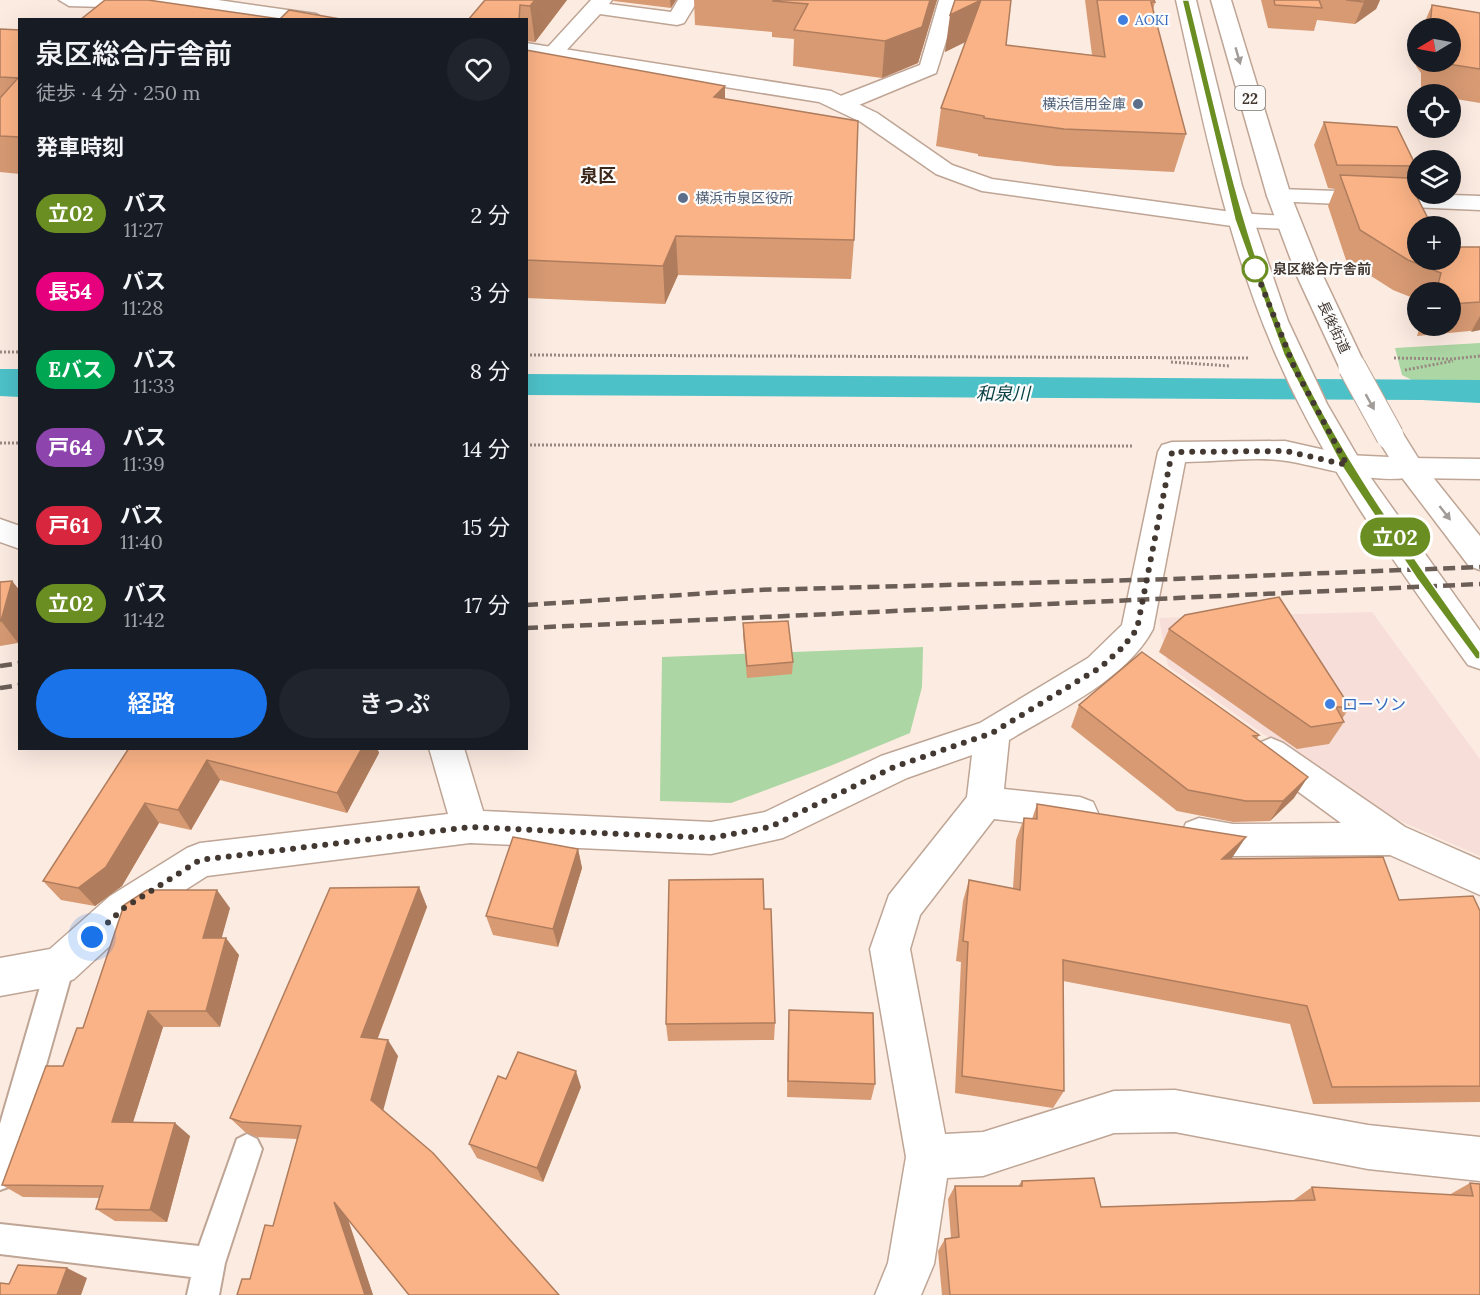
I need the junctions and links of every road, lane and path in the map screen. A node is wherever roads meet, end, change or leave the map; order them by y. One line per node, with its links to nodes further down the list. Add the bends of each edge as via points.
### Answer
1 (69, 0): 7 (street, via 205,4)
2 (688, 0): 6 (street, via 677,19)
3 (949, 0): 10 (street, via 929,69)
4 (1186, 0): 13 (street, 22)
5 (1221, 0): 11 (street, 長後街道 / 22, one-way to 11)
6 (600, 4): 9 (street)
7 (302, 18)
8 (528, 49): 9 (street)
9 (554, 52): 10 (street)
10 (846, 102): 13 (street, via 937,166 959,177 990,186)
11 (1279, 196): 12 (street); 14 (street, 長後街道 / 22)
12 (1480, 203)
13 (1239, 220): 14 (street); 21 (street, 22)
14 (1289, 222): 22 (street, 長後街道 / 22)
15 (0, 352): 16 (path)
16 (18, 352)
17 (528, 355): 20 (path)
18 (1480, 356): 19 (path)
19 (1474, 357): 22 (path); 24 (path)
20 (1134, 359): 21 (path); 23 (path)
21 (1292, 362): 29 (street, 22)
22 (1349, 362): 30 (street, 長後街道 / 22, one-way to 30, bridge)
23 (1230, 366)
24 (1406, 370)
25 (0, 443): 26 (path)
26 (18, 443)
27 (528, 445): 28 (path, via 1136,446)
28 (1172, 452): 29 (street, via 1286,451); 35 (street, via 1137,629)
29 (1347, 465): 30 (street); 36 (street, 22)
30 (1410, 468): 31 (street); 34 (street, 長後街道 / 22, one-way to 34)
31 (1480, 470)
32 (0, 530): 33 (street)
33 (18, 537)
34 (1480, 558)
35 (1123, 647): 37 (street); 38 (street, via 1101,667)
36 (1480, 656)
37 (1152, 668)
38 (992, 733): 41 (street); 44 (street, via 894,767 770,827 711,838)
39 (1248, 736): 45 (street)
40 (447, 750): 44 (street)
41 (985, 802): 42 (street); 50 (street, via 903,907 890,949)
42 (1115, 818)
43 (1162, 826): 45 (street, via 1233,840)
44 (470, 827): 47 (street, via 200,860 124,908)
45 (1392, 839): 46 (street)
46 (1480, 878)
47 (60, 966): 48 (street); 52 (lane)
48 (0, 977)
49 (247, 1149): 54 (lane)
50 (928, 1157): 51 (street, via 983,1154 1114,1112 1175,1111 1368,1147); 56 (street, via 911,1264)
51 (1480, 1159)
52 (0, 1175)
53 (0, 1239): 54 (lane)
54 (209, 1263): 55 (lane)
55 (203, 1295)
56 (898, 1295)

